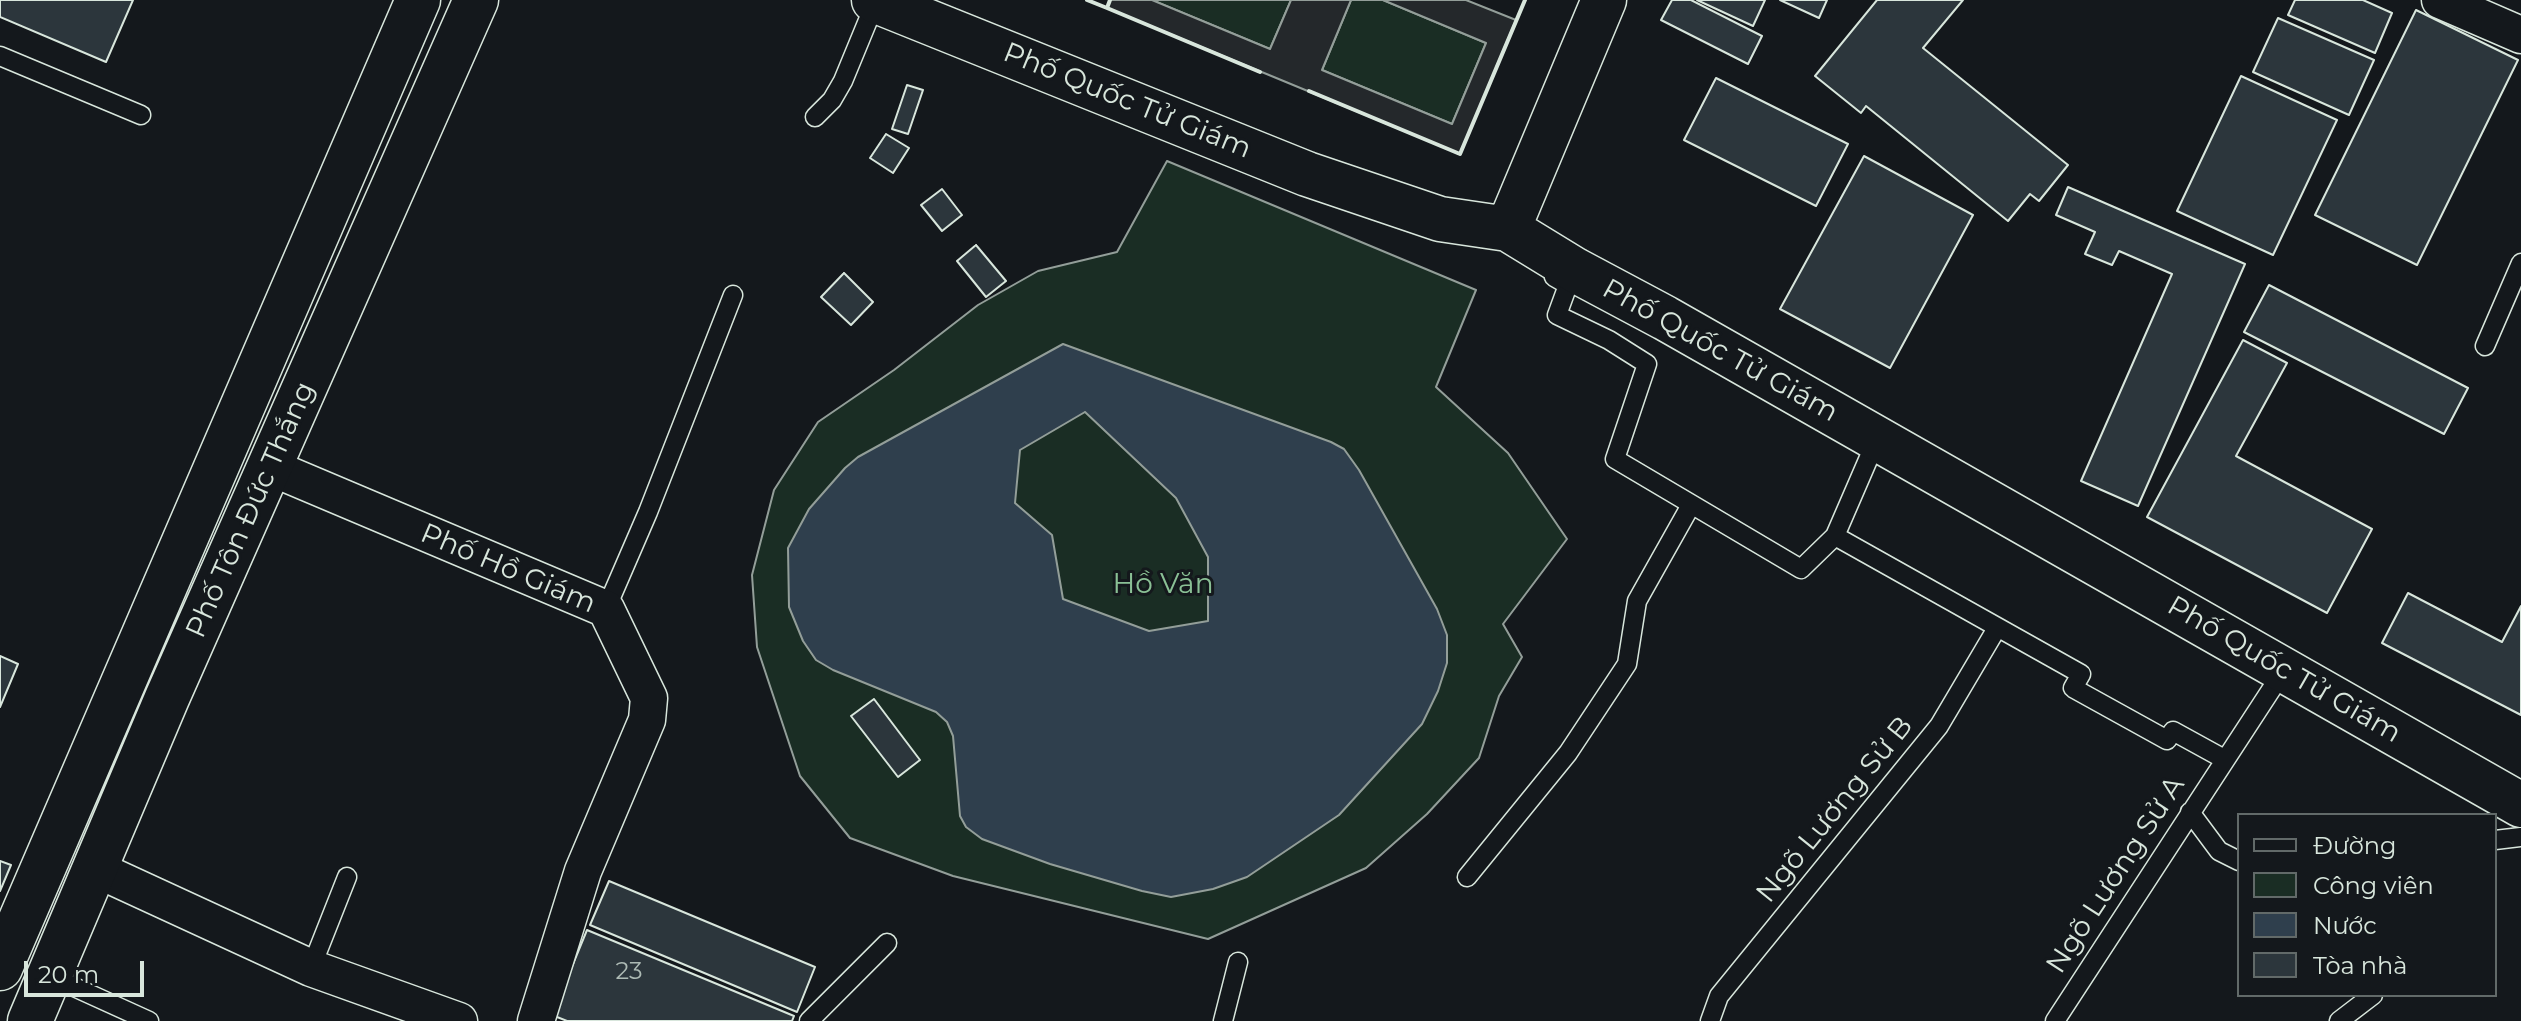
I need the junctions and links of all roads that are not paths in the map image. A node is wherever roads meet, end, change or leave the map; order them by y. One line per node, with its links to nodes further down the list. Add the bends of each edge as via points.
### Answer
1 (418, 0): 19 (main road, Phố Tôn Đức Thắng)
2 (476, 0): 16 (main road, Phố Tôn Đức Thắng)
3 (875, 0): 9 (lane, via 843,81); 10 (main road, Phố Quốc Tử Giám, via 1307,174)
4 (1604, 0): 10 (main road)
5 (2440, 0): 6 (street)
6 (2521, 35)
7 (0, 56): 8 (lane)
8 (141, 115)
9 (815, 117)
10 (1498, 235): 15 (main road, Phố Quốc Tử Giám, via 1575,270)
11 (2521, 263): 14 (lane)
12 (1533, 266): 17 (lane, via 1568,285 1557,315 1647,364 1615,459)
13 (733, 295): 20 (lane)
14 (2485, 346)
15 (1877, 439): 18 (lane); 23 (main road, Phố Quốc Tử Giám)
16 (270, 467): 20 (street, Phố Hồ Giám); 21 (main road, Phố Tôn Đức Thắng)
17 (1691, 505): 18 (lane, via 1801,569); 32 (lane, via 1637,601 1627,664 1568,753)
18 (1835, 536): 22 (lane)
19 (160, 595): 21 (main road); 35 (main road, Phố Tôn Đức Thắng)
20 (606, 609): 42 (street, Phố Hồ Giám, via 649,698 647,720 583,871)
21 (203, 616): 30 (main road, Phố Tôn Đức Thắng)
22 (1997, 628): 24 (lane, via 2081,674 2073,688 2167,740 2173,731); 45 (lane, Ngõ Lương Sử B, via 1939,726 1719,996)
23 (2284, 670): 24 (lane, Ngõ Lương Sử A); 25 (main road, Phố Quốc Tử Giám)
24 (2224, 759): 26 (lane, Ngõ Lương Sử A)
25 (2521, 805)
26 (2190, 812): 29 (lane, via 2219,851); 46 (lane, Ngõ Lương Sử A)
27 (2521, 837): 28 (lane)
28 (2497, 840)
29 (2237, 860)
30 (94, 868): 36 (street); 37 (main road, Phố Tôn Đức Thắng)
31 (347, 877): 36 (lane)
32 (1467, 877)
33 (887, 943): 43 (lane)
34 (1238, 962): 44 (lane)
35 (0, 968)
36 (311, 968): 41 (street)
37 (49, 975): 39 (main road, Phố Tôn Đức Thắng); 40 (lane)
38 (2370, 997): 47 (lane)
39 (30, 1021)
40 (149, 1021)
41 (459, 1021)
42 (536, 1021)
43 (809, 1021)
44 (1223, 1021)
45 (1710, 1021)
46 (2055, 1021)
47 (2339, 1021)

